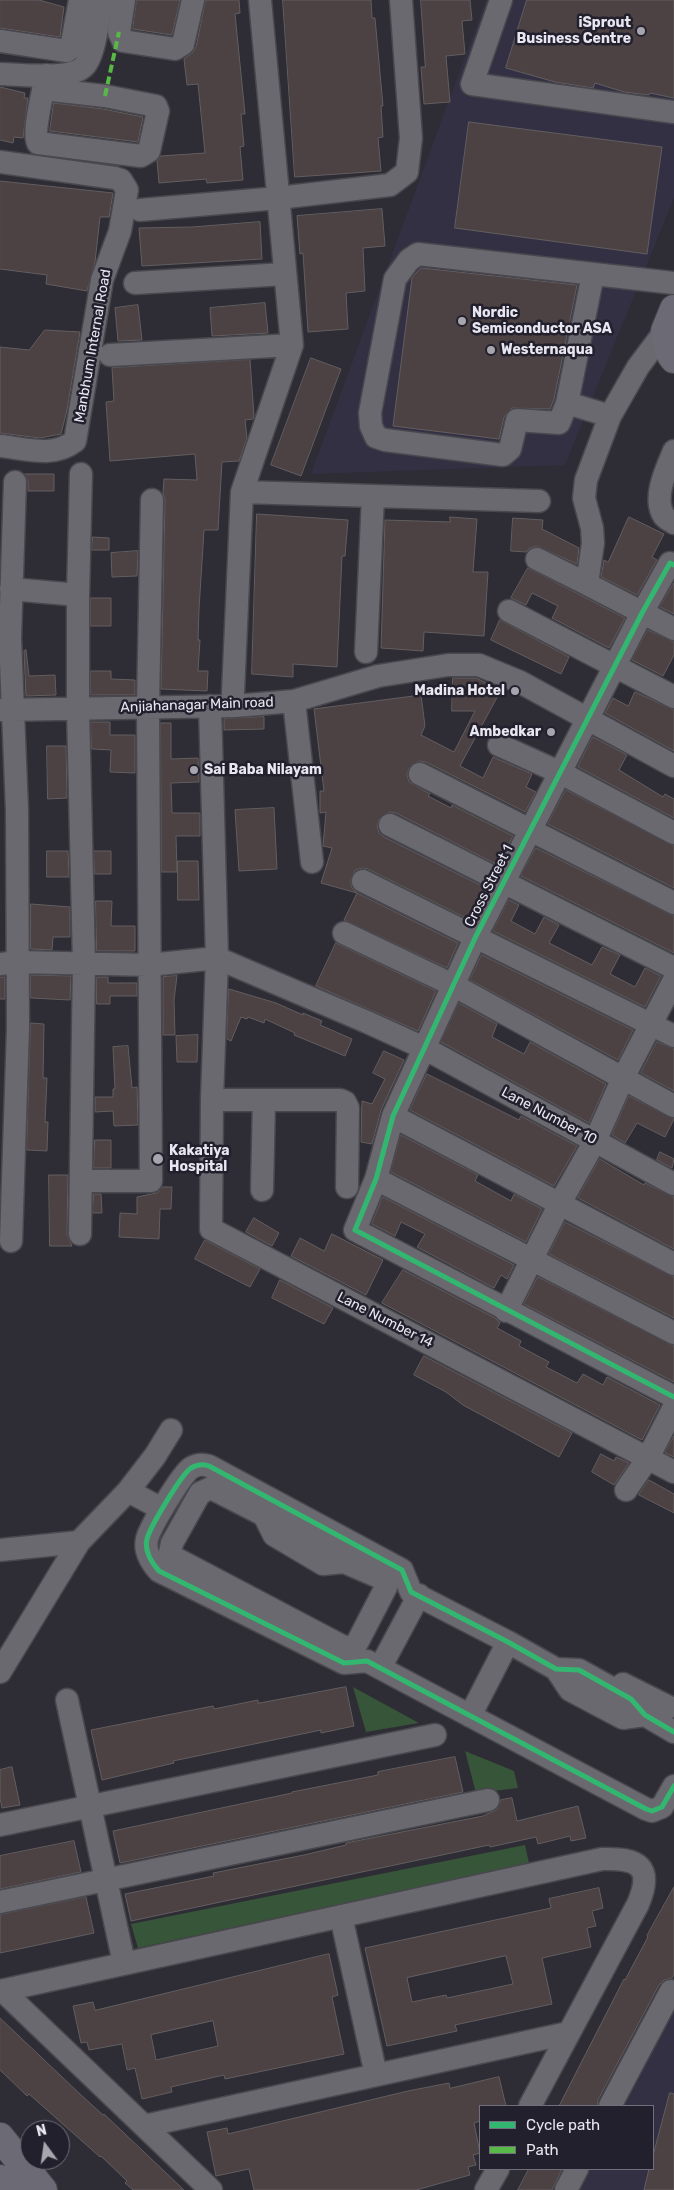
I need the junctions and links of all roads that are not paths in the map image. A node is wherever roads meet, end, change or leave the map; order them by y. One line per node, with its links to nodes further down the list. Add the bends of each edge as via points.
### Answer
1 (80, 0): 8 (street, via 71,48 67,51)
2 (102, 0): 10 (street, via 92,51 86,63 80,71)
3 (124, 0): 4 (street, via 119,32 123,41 175,49 182,44)
4 (193, 0)
5 (260, 0): 13 (street)
6 (401, 0): 13 (street, via 412,138 406,172 390,185)
7 (501, 0): 11 (street, via 472,84)
8 (0, 41)
9 (0, 74): 10 (street)
10 (45, 82): 10 (street, via 156,106 158,111 150,151 141,156 40,145 36,135)
11 (674, 112)
12 (0, 162): 25 (street, Manbhum Internal Road, via 115,178 121,180 127,190 120,231 102,280 75,441 55,452)
13 (278, 198): 14 (street); 15 (street)
14 (140, 210)
15 (285, 274): 18 (street); 20 (street)
16 (593, 274): 17 (street); 23 (street); 23 (street, via 418,254 409,260 395,279 370,413 371,426 376,437 385,440 503,454 510,449 517,420 559,423)
17 (674, 283)
18 (134, 284)
19 (669, 320): 22 (main road); 24 (street)
20 (292, 345): 21 (street); 29 (street)
21 (110, 355)
22 (674, 359)
23 (567, 403): 24 (street)
24 (610, 416): 38 (street, via 586,480 584,498 593,543)
25 (0, 446)
26 (674, 452): 34 (street, via 662,484 660,505 665,517)
27 (81, 474): 39 (street)
28 (15, 482): 33 (street)
29 (242, 492): 30 (street); 46 (street)
30 (373, 496): 32 (street); 44 (street)
31 (152, 500): 50 (street)
32 (539, 501)
33 (7, 521): 37 (street)
34 (674, 523)
35 (537, 559): 38 (street)
36 (672, 564): 41 (street, Cross Street 1)
37 (7, 582): 39 (street); 43 (street)
38 (587, 584): 41 (street)
39 (78, 595): 52 (street)
40 (509, 611): 45 (street)
41 (642, 613): 42 (street); 45 (street, Cross Street 1)
42 (674, 629)
43 (5, 638): 51 (street)
44 (366, 652)
45 (615, 666): 47 (street); 53 (street, Cross Street 1)
46 (234, 693)
47 (674, 697)
48 (294, 701): 49 (street, Anjiahanagar Main road); 53 (street, Anjiahanagar Main road, via 378,676 448,665 479,665 520,682); 62 (street)
49 (210, 706): 50 (street, Anjiahanagar Main road); 68 (street)
50 (148, 708): 52 (street, Anjiahanagar Main road); 71 (street)
51 (6, 710): 52 (street, Anjiahanagar Main road); 58 (street)
52 (78, 710): 70 (street)
53 (587, 719): 55 (street, Anjiahanagar Main road); 56 (street, Cross Street 1)
54 (499, 745): 56 (street)
55 (674, 766)
56 (561, 772): 60 (street, Cross Street 1); 61 (street)
57 (420, 774): 60 (street)
58 (8, 812): 69 (street)
59 (390, 825): 64 (street)
60 (531, 830): 64 (street, Cross Street 1); 65 (street)
61 (674, 833)
62 (312, 862)
63 (363, 881): 67 (street)
64 (504, 882): 67 (street, Cross Street 1); 72 (street)
65 (674, 903)
66 (344, 933): 74 (street)
67 (476, 936): 74 (street, Cross Street 1); 75 (street)
68 (217, 958): 71 (street); 78 (street, Lane Number 10); 80 (street)
69 (9, 963): 70 (street); 76 (street)
70 (84, 963): 71 (street); 86 (street)
71 (149, 965): 86 (street, via 151,1181)
72 (674, 968)
73 (674, 980): 75 (street)
74 (453, 985): 78 (street, Cross Street 1); 79 (street)
75 (652, 1024): 77 (street); 79 (street)
76 (9, 1030): 92 (street)
77 (674, 1036)
78 (424, 1048): 83 (street, Cross Street 1); 84 (street, Lane Number 10)
79 (623, 1078): 82 (street); 84 (street)
80 (212, 1100): 81 (street); 100 (street, Lane Number 14, via 210,1229)
81 (264, 1100): 88 (street, via 345,1102 348,1108); 89 (street)
82 (674, 1106)
83 (393, 1116): 85 (street, Cross Street 1); 90 (street)
84 (595, 1140): 87 (street, Lane Number 10); 90 (street)
85 (376, 1179): 93 (street); 95 (street, Cross Street 1, via 355,1230)
86 (81, 1181): 91 (street)
87 (674, 1184)
88 (347, 1187)
89 (262, 1190)
90 (560, 1203): 93 (street); 94 (street)
91 (80, 1234)
92 (11, 1241)
93 (534, 1259): 95 (street); 96 (street)
94 (674, 1264)
95 (506, 1311): 97 (street)
96 (674, 1333)
97 (674, 1397)
98 (674, 1407): 100 (street)
99 (171, 1430): 102 (street)
100 (648, 1458): 101 (street, Lane Number 14); 103 (street)
101 (674, 1472)
102 (134, 1483): 104 (street); 107 (street)
103 (626, 1490)
104 (167, 1501): 106 (street, via 190,1469 203,1464); 111 (street, via 147,1539 150,1560 159,1571)
105 (264, 1515): 106 (street, via 285,1516); 109 (street, via 274,1535 323,1564); 111 (street, via 216,1489 207,1489 200,1493 171,1548 176,1560)
106 (306, 1524): 109 (street, via 336,1547); 110 (street, via 402,1570 411,1592)
107 (79, 1542): 108 (street); 115 (street)
108 (0, 1550)
109 (344, 1562): 111 (street, via 386,1583 355,1647 342,1646)
110 (418, 1595): 112 (street); 113 (street)
111 (241, 1603): 113 (street, via 344,1663 367,1661)
112 (508, 1642): 114 (street); 119 (street)
113 (380, 1668): 119 (street)
114 (556, 1669): 116 (street, via 579,1670); 120 (street, via 570,1690 624,1718)
115 (0, 1672)
116 (604, 1684): 118 (street, via 629,1685); 120 (street, via 631,1698)
117 (67, 1700): 126 (street)
118 (669, 1707)
119 (460, 1711): 123 (street, via 470,1731); 127 (street)
120 (645, 1715): 121 (street)
121 (674, 1732)
122 (435, 1735): 126 (street)
123 (511, 1752)
124 (674, 1786): 127 (street, via 662,1807)
125 (488, 1800): 130 (street)
126 (89, 1806): 129 (street); 130 (street)
127 (652, 1811): 128 (street, via 660,1815)
128 (674, 1815)
129 (0, 1824)
130 (106, 1880): 131 (street); 133 (street)
131 (0, 1902)
132 (341, 1916): 133 (street); 136 (street, via 602,1859 624,1858 638,1864 645,1876 645,1888); 137 (street)
133 (124, 1963): 134 (street)
134 (1, 1991): 140 (street)
135 (671, 1991): 139 (street)
136 (568, 2033): 137 (street); 138 (street)
137 (376, 2076): 140 (street)
138 (531, 2105)
139 (611, 2105)
140 (144, 2126): 147 (street)
141 (0, 2137): 146 (main road)
142 (497, 2170): 148 (street)
143 (576, 2170): 149 (street)
144 (0, 2179): 145 (main road)
145 (11, 2190)
146 (42, 2190)
147 (211, 2190)
148 (486, 2190)
149 (566, 2190)

